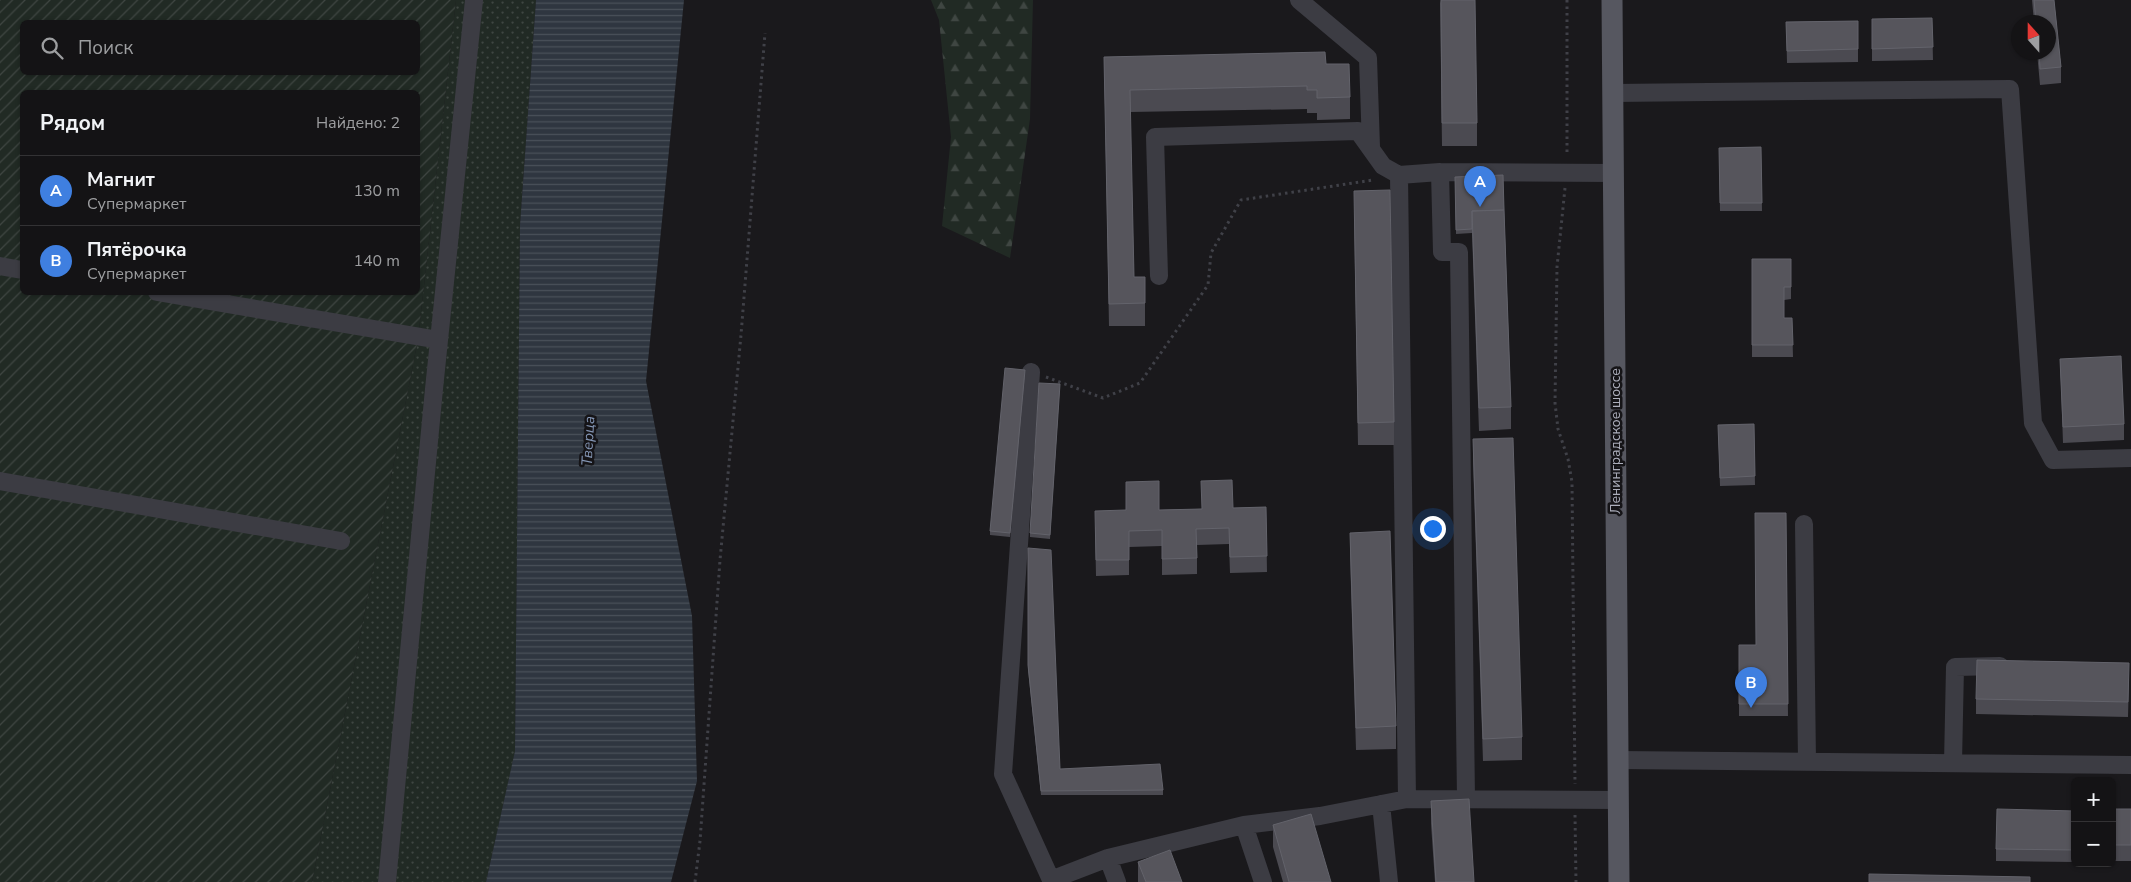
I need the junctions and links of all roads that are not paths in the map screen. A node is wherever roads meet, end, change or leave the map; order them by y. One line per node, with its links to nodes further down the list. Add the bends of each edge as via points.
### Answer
1 (474, 0): 13 (street)
2 (1299, 0): 5 (street, via 1368,58)
3 (1612, 0): 4 (main road, Ленинградское шоссе)
4 (1613, 93): 7 (main road, Ленинградское шоссе); 15 (street, via 2010,88 2034,423 2053,460)
5 (1371, 147): 8 (street, via 1384,166); 11 (street, via 1358,130 1155,137)
6 (1440, 172): 7 (street); 8 (street); 25 (street, via 1442,252 1459,252)
7 (1613, 172): 20 (main road, Ленинградское шоссе)
8 (1400, 176): 24 (street)
9 (0, 266): 10 (street)
10 (20, 270)
11 (1159, 276)
12 (175, 295): 13 (street)
13 (439, 340): 31 (street)
14 (1031, 372): 30 (street, via 1003,774)
15 (2131, 458)
16 (0, 481): 18 (street)
17 (1804, 524): 21 (street)
18 (341, 541)
19 (2013, 666): 22 (street, via 1955,667)
20 (1618, 760): 21 (street); 26 (main road, Ленинградское шоссе)
21 (1806, 762): 22 (street)
22 (1953, 763): 23 (street)
23 (2131, 765)
24 (1407, 799): 25 (street); 27 (street)
25 (1466, 799): 26 (street)
26 (1618, 800): 35 (main road, Ленинградское шоссе)
27 (1382, 804): 28 (street, via 1320,816); 34 (street)
28 (1244, 825): 29 (street); 33 (street)
29 (1108, 858): 30 (street); 32 (street)
30 (1052, 881)
31 (387, 882)
32 (1117, 882)
33 (1263, 882)
34 (1389, 882)
35 (1619, 882)

